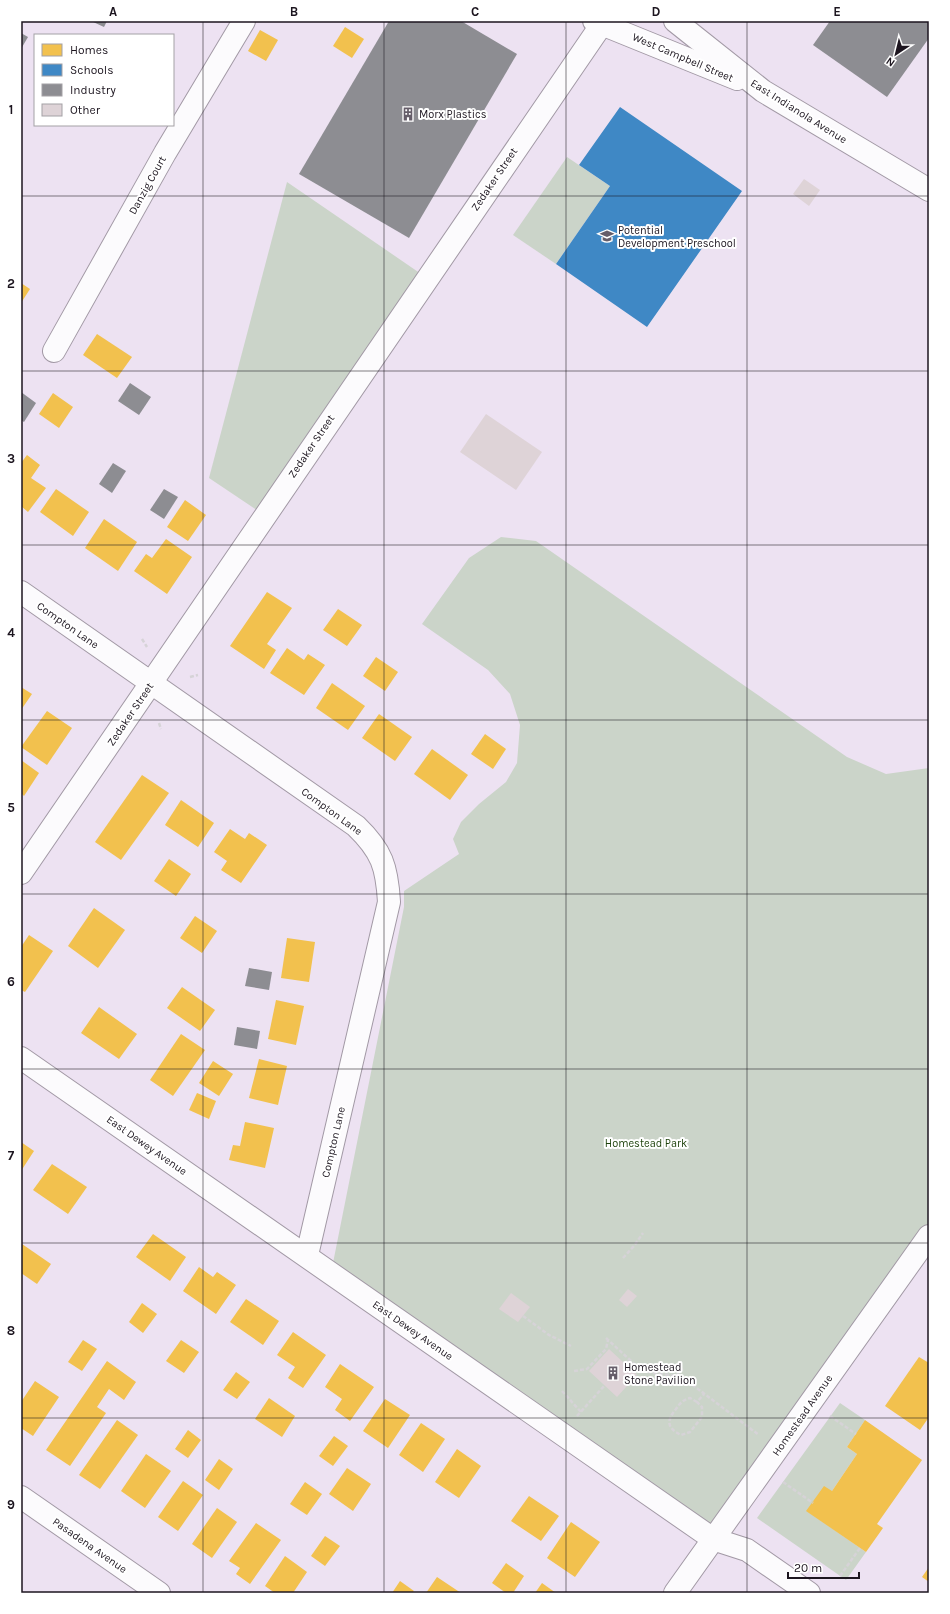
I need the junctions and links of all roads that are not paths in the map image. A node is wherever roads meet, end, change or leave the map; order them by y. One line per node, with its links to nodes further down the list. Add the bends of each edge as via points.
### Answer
1 (244, 21): 6 (street, Danzig Court, via 165,153)
2 (675, 21): 4 (street, East Indianola Avenue)
3 (600, 22): 4 (street, West Campbell Street); 8 (street, Zedaker Street)
4 (763, 91): 5 (street, East Indianola Avenue)
5 (929, 190)
6 (54, 351)
7 (21, 592): 8 (street, Compton Lane)
8 (151, 683): 9 (street, Zedaker Street); 12 (street, Compton Lane, via 356,826 371,840 381,857 388,878 389,902)
9 (21, 873)
10 (21, 1058): 12 (street, East Dewey Avenue)
11 (929, 1236): 14 (street, Homestead Avenue)
12 (307, 1255): 14 (street, East Dewey Avenue)
13 (21, 1497): 15 (street, Pasadena Avenue)
14 (713, 1538): 16 (street, Homestead Avenue); 17 (street, East Dewey Avenue, via 747,1550)
15 (160, 1593)
16 (675, 1593)
17 (809, 1593)

